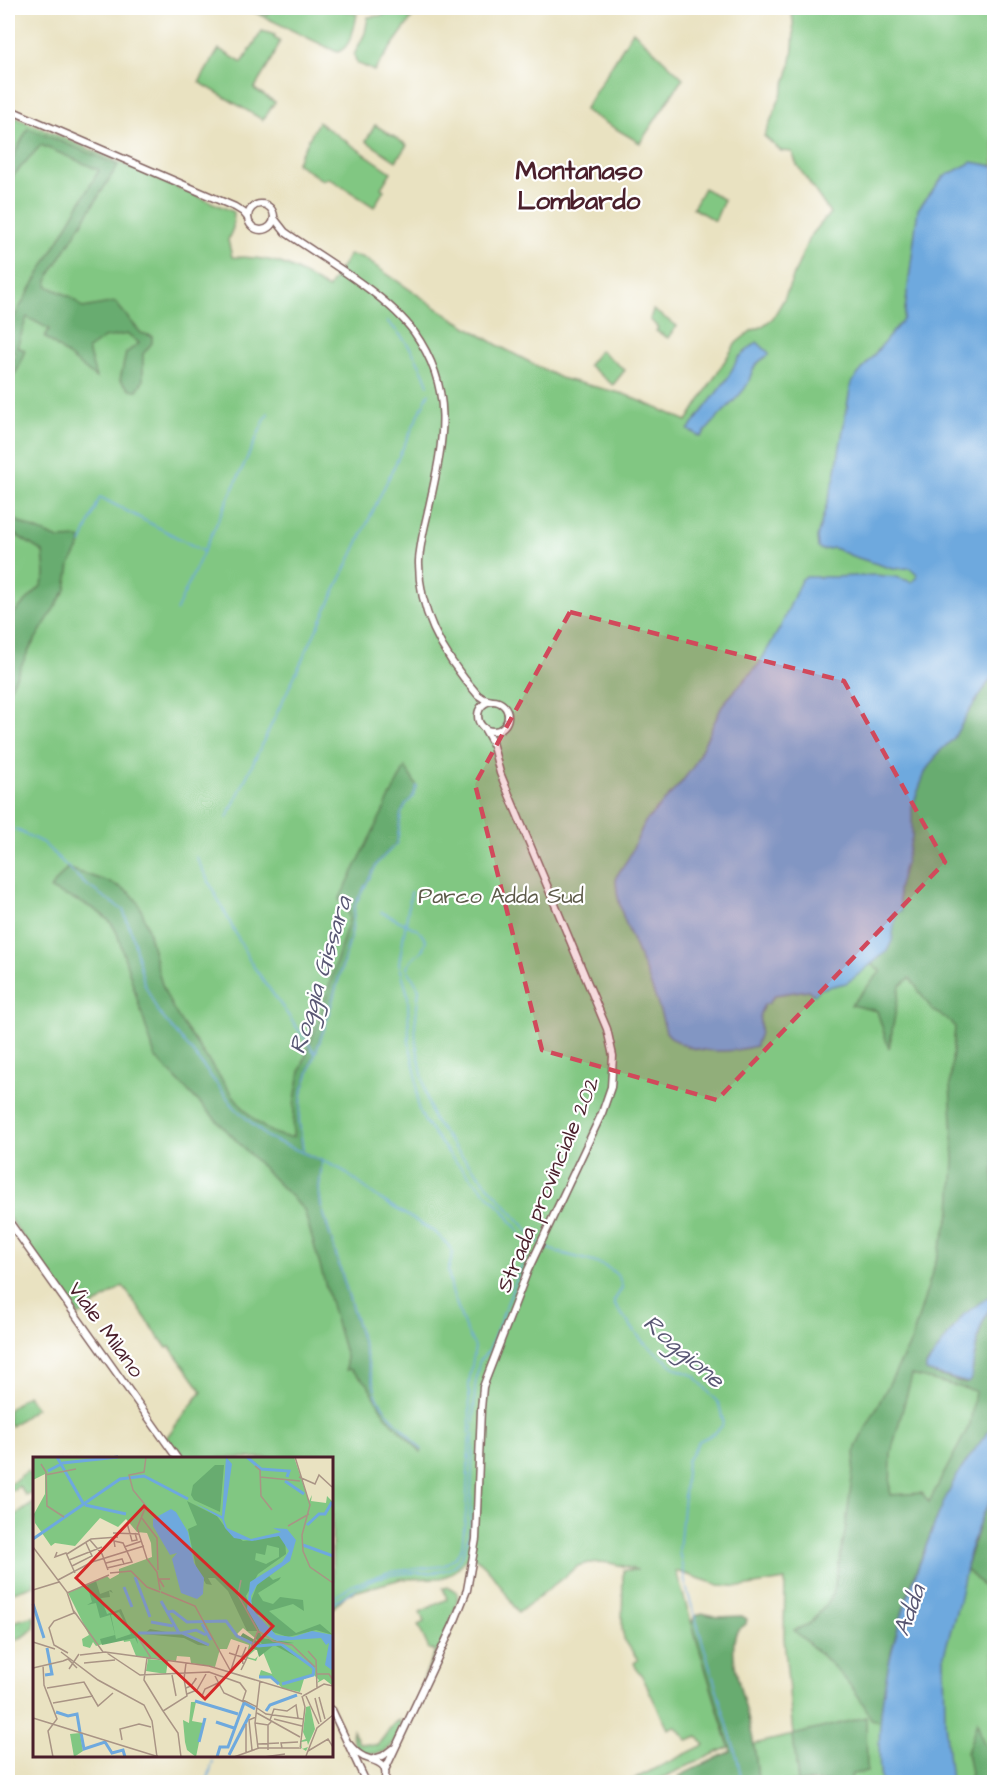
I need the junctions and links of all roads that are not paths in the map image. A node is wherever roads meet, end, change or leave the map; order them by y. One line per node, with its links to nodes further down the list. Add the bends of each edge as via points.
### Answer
1 (8, 109): 2 (street, Strada provinciale 202)
2 (235, 207): 3 (street, Strada provinciale 202); 4 (street, Strada provinciale 202)
3 (252, 208): 4 (street); 5 (street, Strada provinciale 202, via 266,205)
4 (248, 218): 6 (street, Strada provinciale 202, via 254,227)
5 (274, 218): 6 (street); 7 (street, Strada provinciale 202)
6 (267, 229): 7 (street, Strada provinciale 202)
7 (285, 232): 8 (street, Strada provinciale 202, via 379,297 414,333 429,357 443,404 443,427 421,544 420,584 436,636)
8 (469, 685): 9 (street, Strada provinciale 202, via 482,698); 10 (street, Strada provinciale 202, via 477,699)
9 (492, 701): 10 (street); 12 (street, Strada provinciale 202, via 507,710 508,719)
10 (478, 713): 11 (street, Strada provinciale 202)
11 (484, 728): 12 (street); 13 (street, Strada provinciale 202)
12 (500, 729): 13 (street, Strada provinciale 202)
13 (494, 749): 18 (street, Strada provinciale 202, via 500,773 607,1029 613,1078 602,1113 528,1270 483,1387 476,1539 467,1590)
14 (8, 1220): 15 (street, Viale Milano)
15 (176, 1457)
16 (333, 1712): 17 (street)
17 (344, 1736): 19 (street, via 357,1753); 21 (street)
18 (396, 1744): 19 (street, via 386,1754); 20 (street, Strada provinciale 202)
19 (371, 1759): 20 (street); 21 (street, via 363,1763)
20 (385, 1770): 23 (street)
21 (361, 1773): 22 (street)
22 (366, 1782)
23 (384, 1782)

